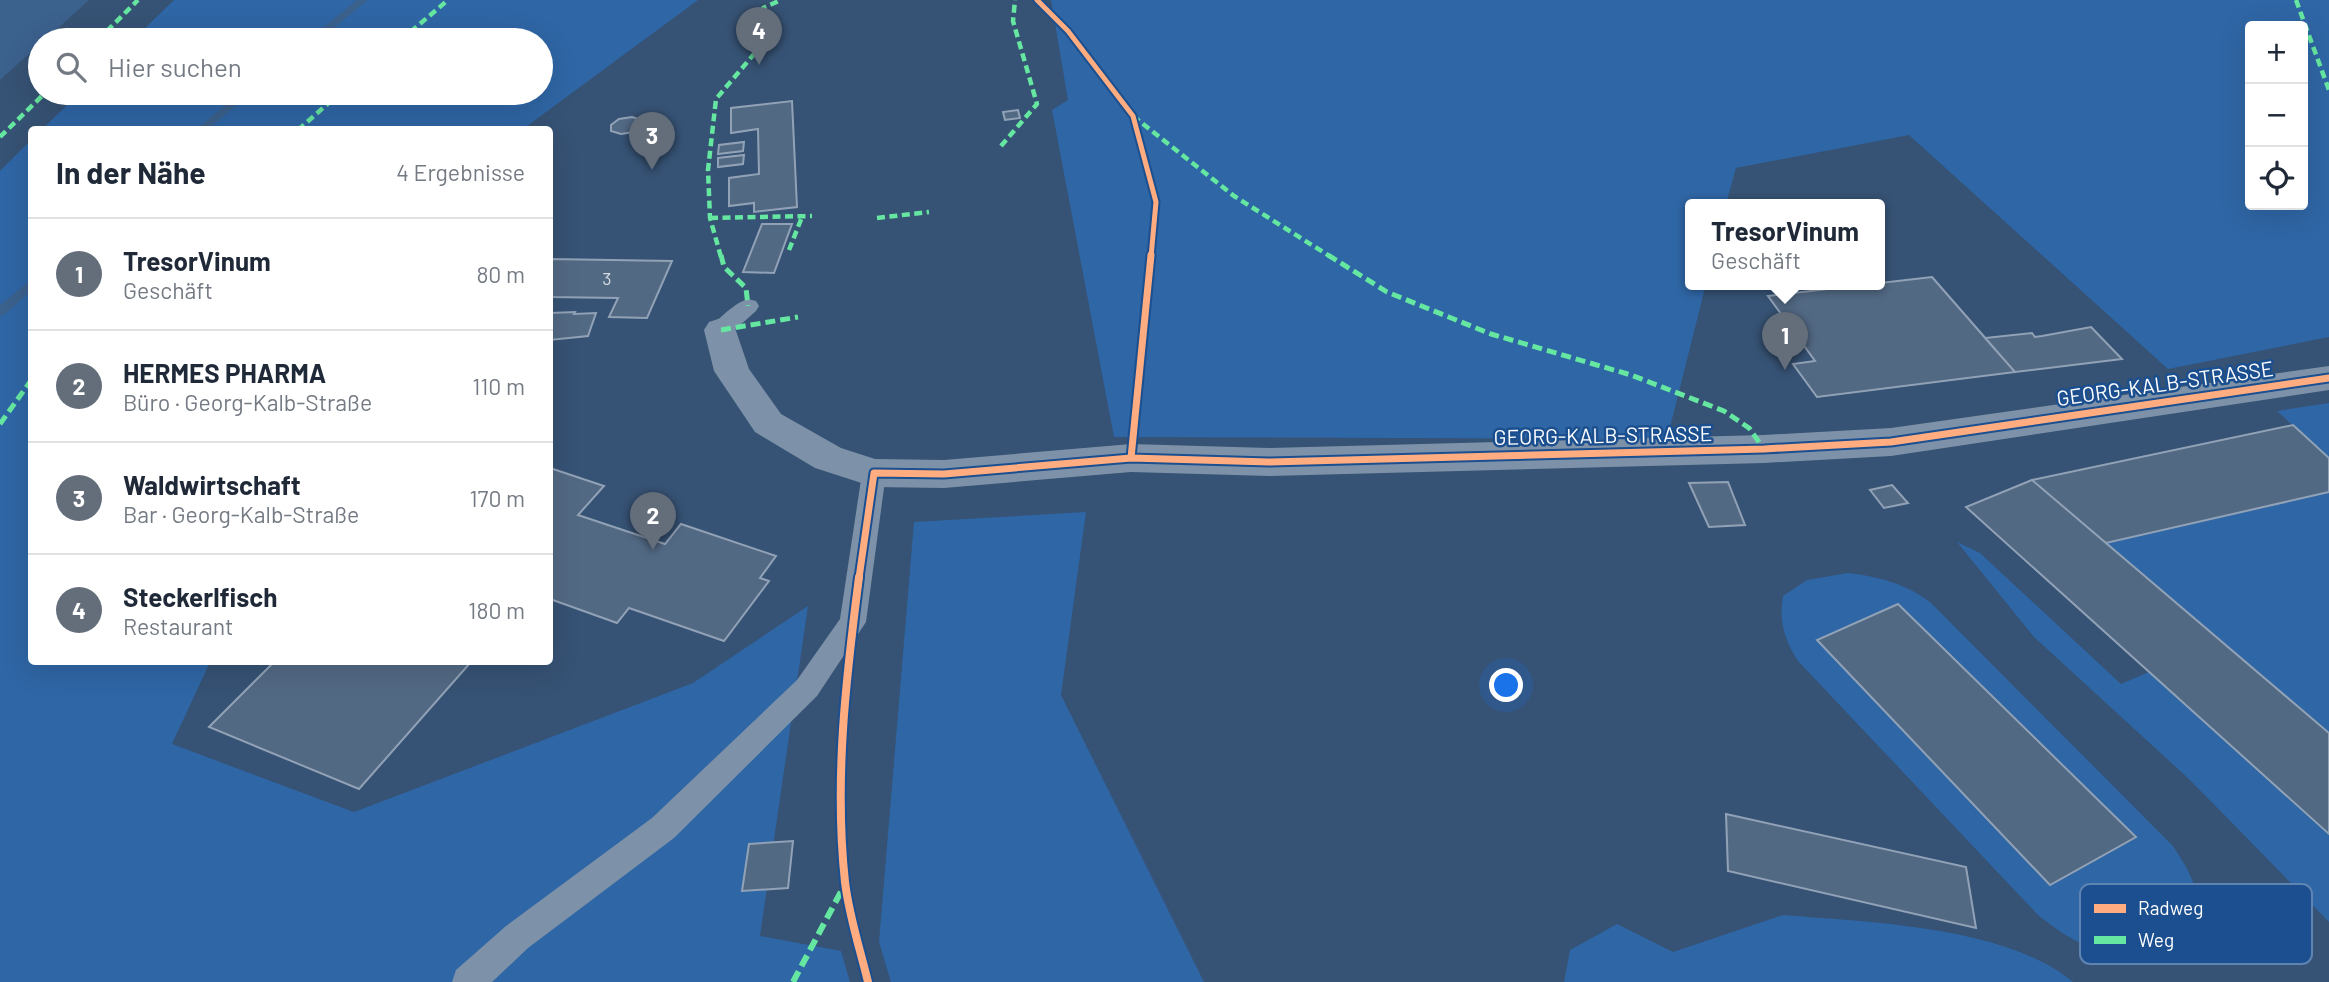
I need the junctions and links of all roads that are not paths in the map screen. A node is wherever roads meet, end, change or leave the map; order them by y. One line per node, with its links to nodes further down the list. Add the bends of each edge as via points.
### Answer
1 (748, 306): 2 (lane)
2 (721, 330): 4 (street, GEORG-KALB-STRASSE, via 732,371 768,423 828,457)
3 (2329, 378): 4 (street, GEORG-KALB-STRASSE, via 1891,442 1269,462 1132,458 944,474)
4 (874, 473): 5 (lane, via 853,622 807,688 663,828 517,937)
5 (468, 982)

